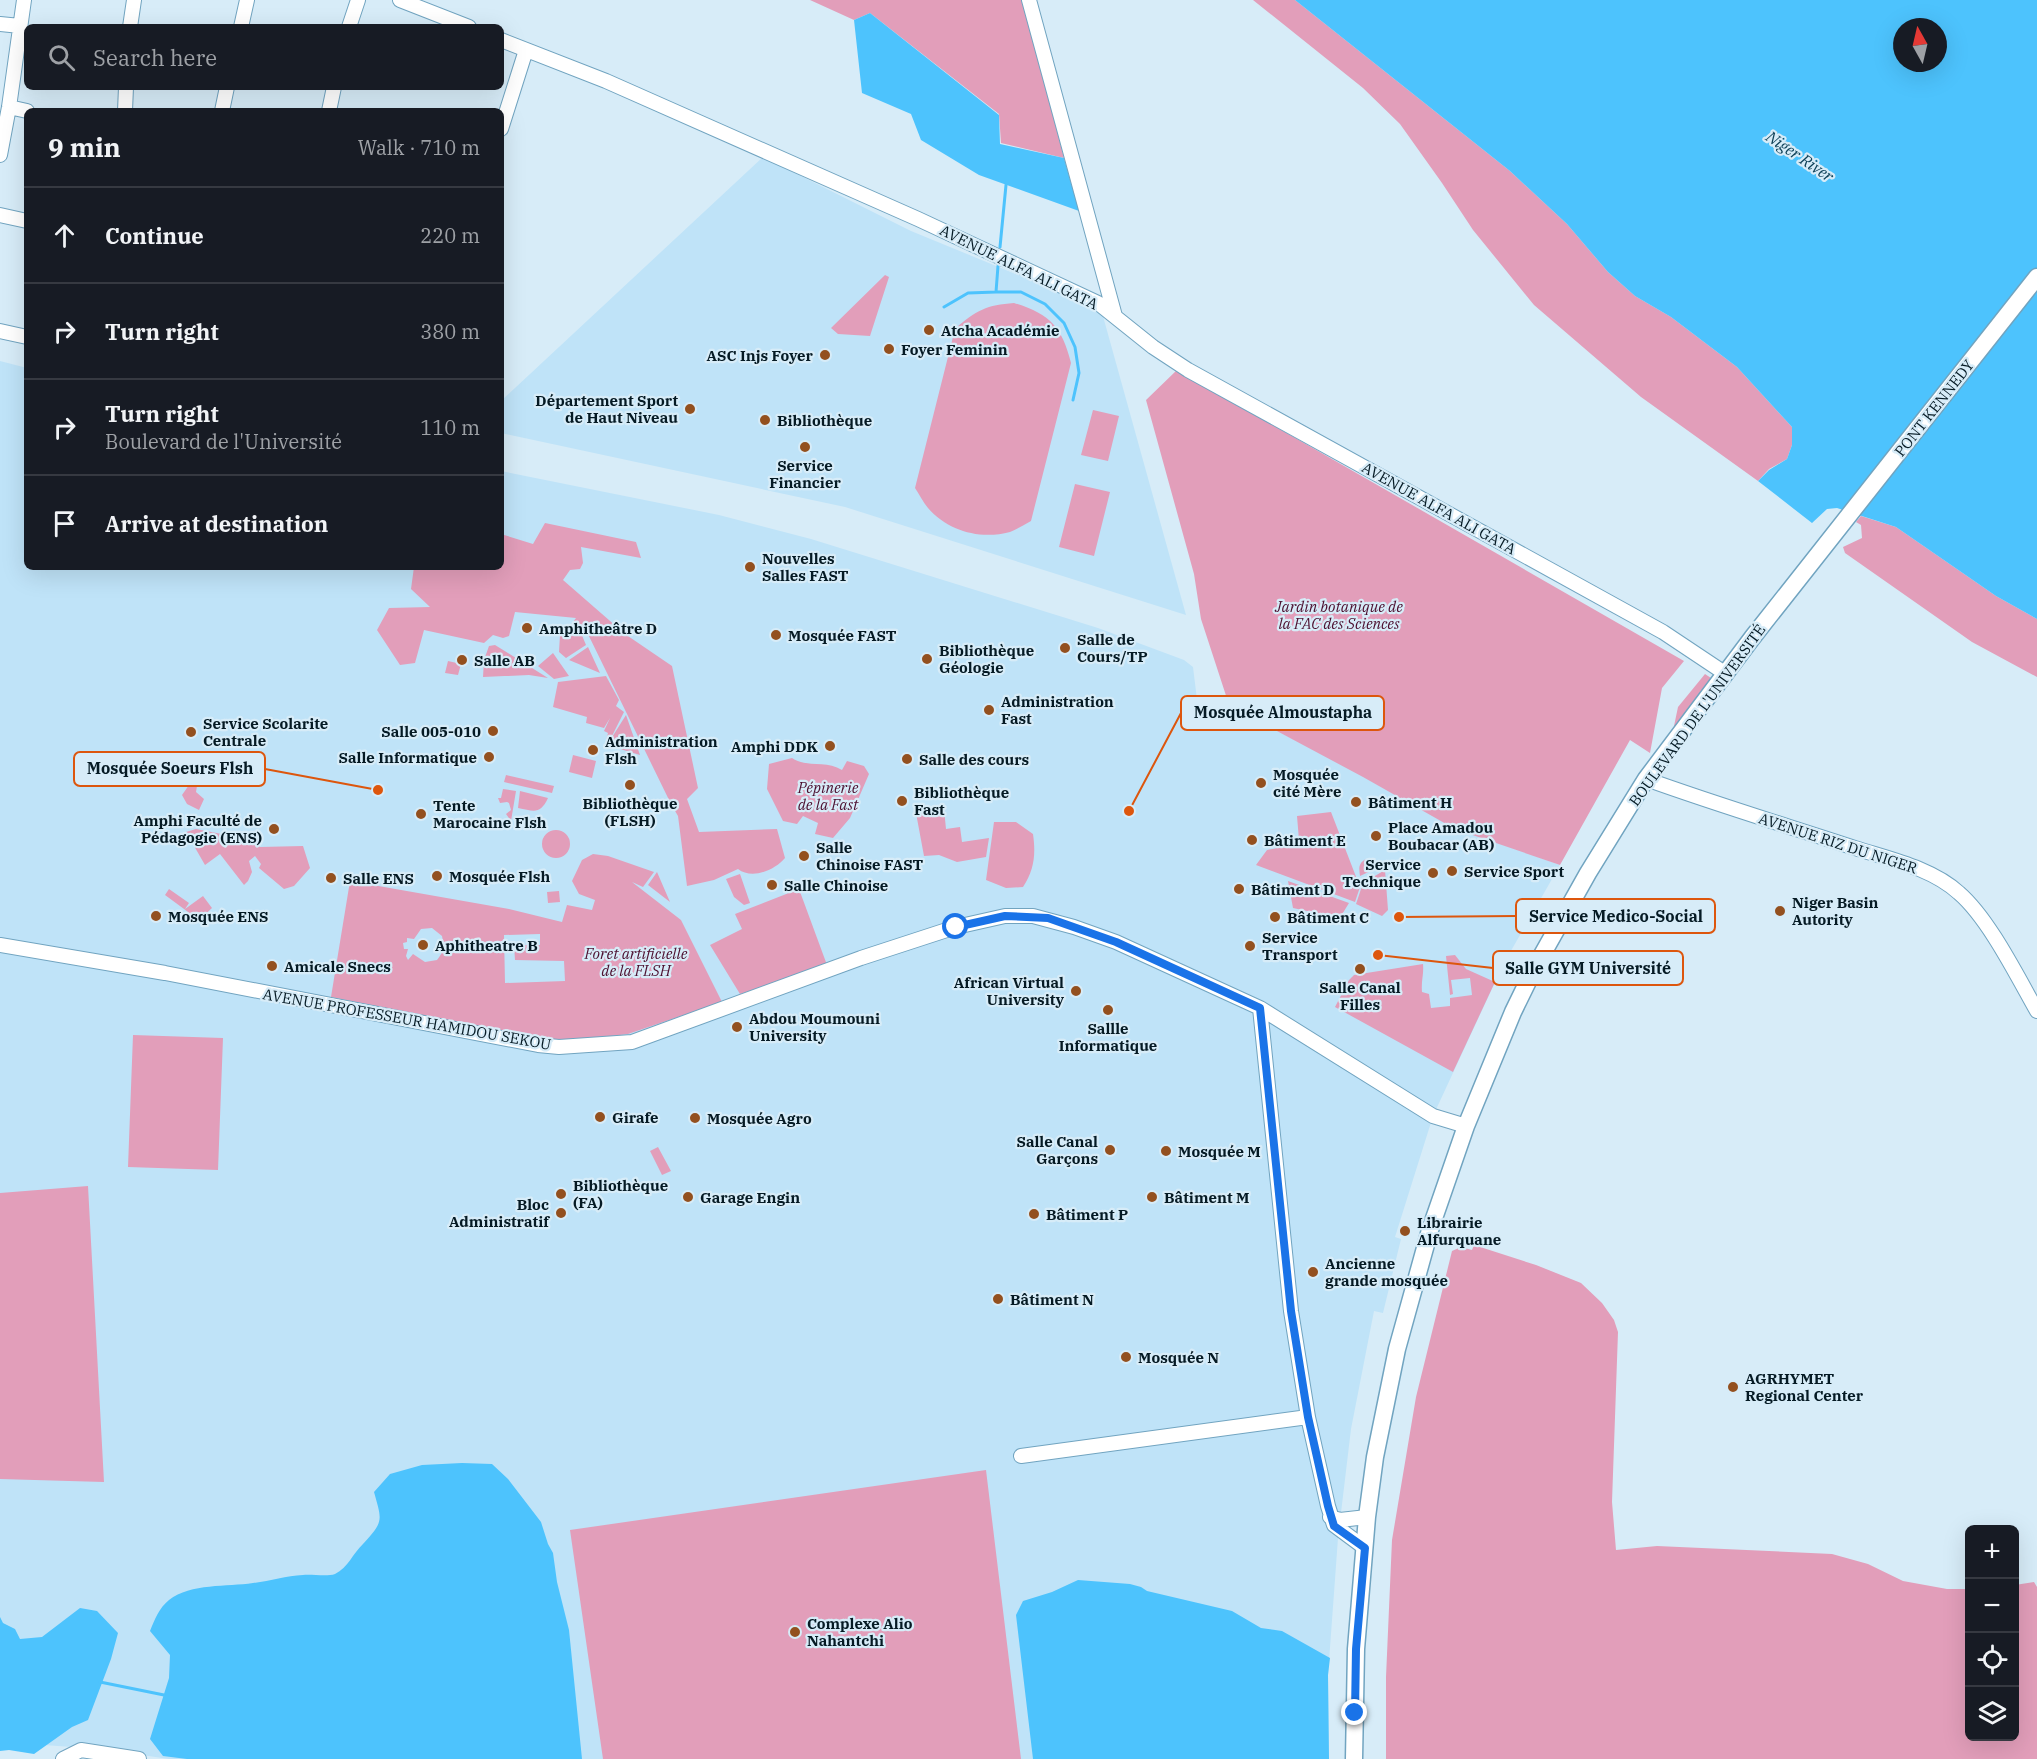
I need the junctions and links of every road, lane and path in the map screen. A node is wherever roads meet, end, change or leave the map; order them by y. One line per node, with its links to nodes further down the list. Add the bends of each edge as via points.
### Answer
1 (24, 0): 12 (street)
2 (134, 0): 8 (street)
3 (247, 0): 9 (street)
4 (358, 0): 10 (street)
5 (400, 0): 11 (street)
6 (1029, 0): 28 (street)
7 (0, 24): 12 (street)
8 (130, 24)
9 (242, 24)
10 (350, 24)
11 (461, 24)
12 (20, 26): 18 (street)
13 (504, 41): 14 (street, AVENUE ALFA ALI GATA)
14 (526, 50): 23 (street); 28 (street, AVENUE ALFA ALI GATA, via 606,81 918,219 1098,303)
15 (126, 90): 19 (street)
16 (226, 90): 20 (street)
17 (333, 90): 21 (street)
18 (9, 107): 22 (street); 24 (street)
19 (125, 108)
20 (223, 108)
21 (330, 108)
22 (24, 110)
23 (504, 120)
24 (0, 155)
25 (0, 215): 26 (street)
26 (24, 220)
27 (2037, 276): 31 (main road, PONT KENNEDY)
28 (1115, 316): 32 (street, AVENUE ALFA ALI GATA, via 1188,370 1664,632)
29 (0, 331): 30 (street)
30 (24, 336)
31 (1831, 540): 32 (main road, BOULEVARD DE L'UNIVERSITÉ)
32 (1726, 674): 33 (main road, BOULEVARD DE L'UNIVERSITÉ)
33 (1646, 779): 36 (street, AVENUE RIZ DU NIGER, via 1928,873 1959,892 1977,914); 37 (main road, BOULEVARD DE L'UNIVERSITÉ, via 1533,971)
34 (0, 945): 35 (street, AVENUE PROFESSEUR HAMIDOU SEKOU, via 559,1047 632,1042 956,927 1005,916 1033,916 1116,942)
35 (1260, 1008): 37 (street, AVENUE PROFESSEUR HAMIDOU SEKOU, via 1433,1116); 38 (street, via 1291,1311)
36 (2037, 1011)
37 (1466, 1126): 41 (main road, BOULEVARD DE L'UNIVERSITÉ, via 1430,1230 1397,1349)
38 (1308, 1417): 39 (street); 40 (street)
39 (1021, 1456)
40 (1330, 1517): 41 (street); 42 (street, via 1334,1526)
41 (1367, 1517): 42 (main road, BOULEVARD DE L'UNIVERSITÉ)
42 (1365, 1548): 45 (main road, BOULEVARD DE L'UNIVERSITÉ, via 1356,1649)
43 (63, 1759): 44 (street, via 81,1750)
44 (140, 1759)
45 (1354, 1759)

